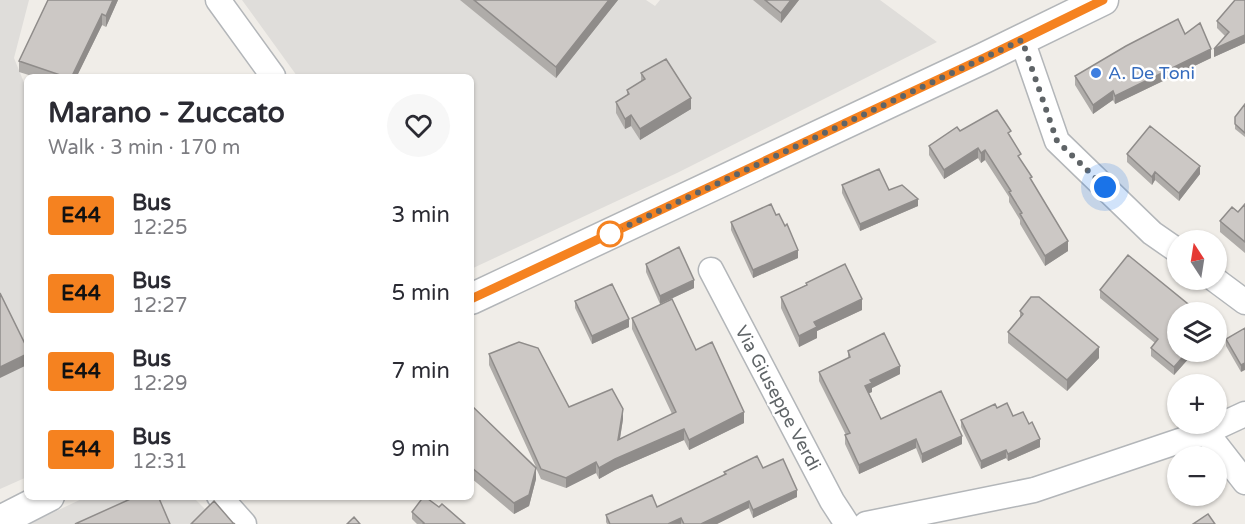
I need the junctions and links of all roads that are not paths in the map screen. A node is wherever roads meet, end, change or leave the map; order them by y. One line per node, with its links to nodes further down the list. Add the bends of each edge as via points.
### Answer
1 (218, 0): 5 (street)
2 (1065, 0): 4 (street)
3 (1103, 0): 4 (street)
4 (1026, 37): 6 (street, via 1057,141); 9 (street)
5 (272, 74)
6 (1167, 243)
7 (711, 270): 20 (street, Via Giuseppe Verdi)
8 (1227, 288): 10 (street)
9 (474, 298)
10 (1245, 302)
11 (1245, 414): 12 (street)
12 (1227, 422)
13 (1200, 434): 21 (street, via 1034,490)
14 (1208, 434): 15 (street)
15 (1245, 482)
16 (42, 500): 18 (street)
17 (223, 500): 19 (street)
18 (0, 521)
19 (244, 524)
20 (847, 524)
21 (866, 524)

